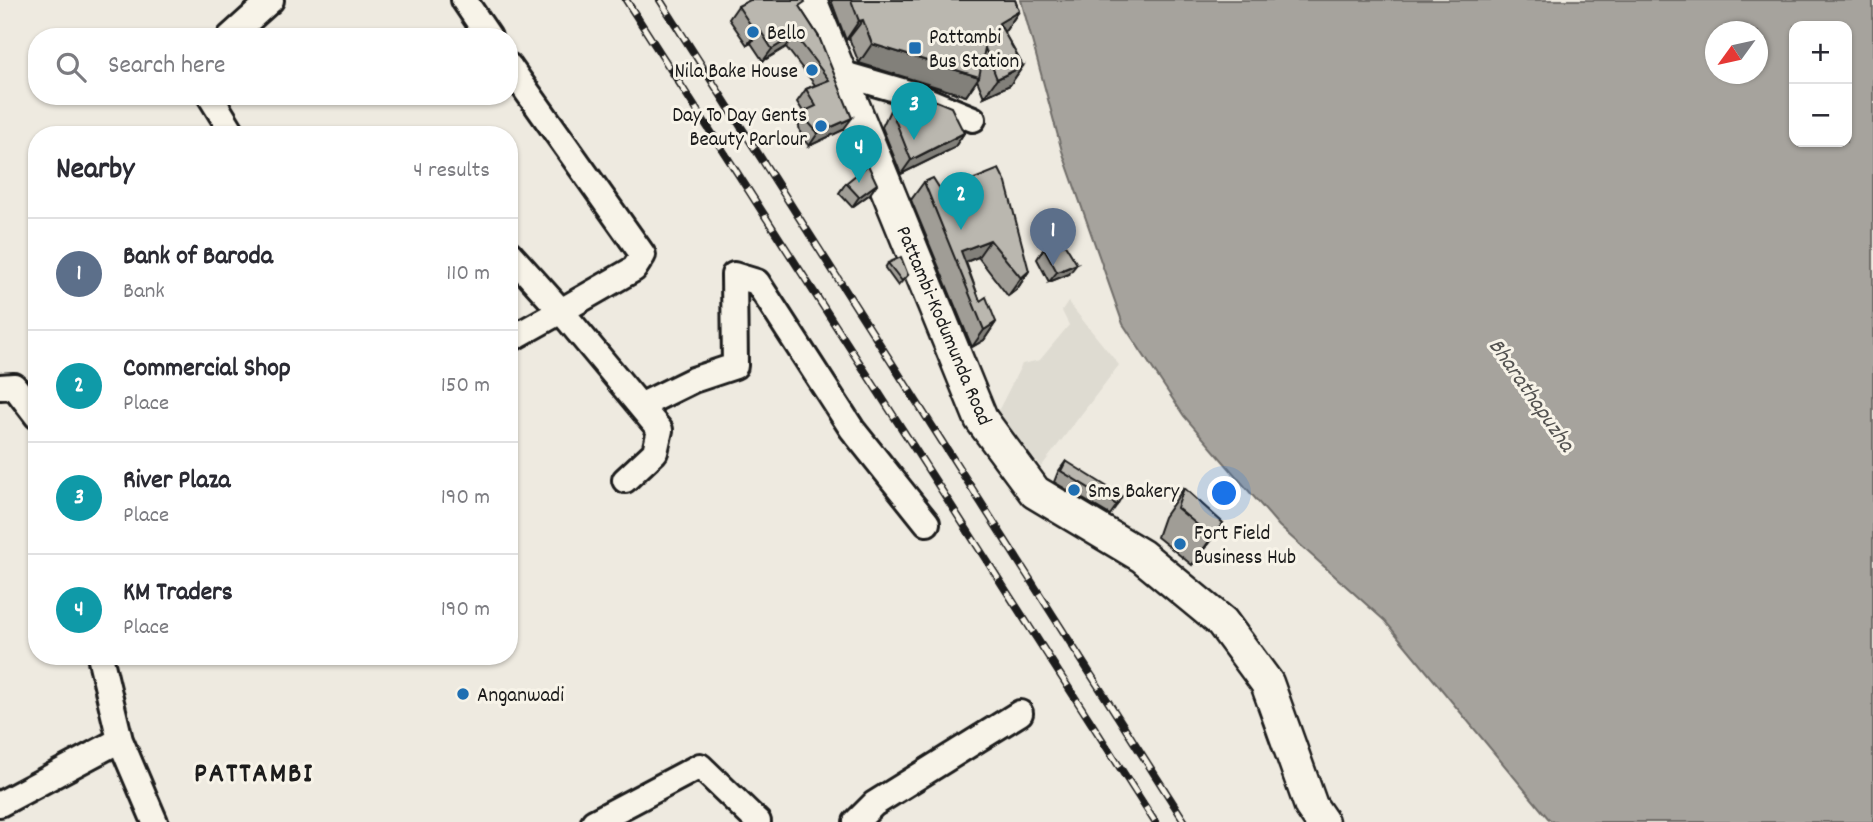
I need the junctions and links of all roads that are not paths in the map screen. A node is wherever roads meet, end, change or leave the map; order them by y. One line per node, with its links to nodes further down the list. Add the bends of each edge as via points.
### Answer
1 (271, 0): 4 (street)
2 (464, 0): 5 (street)
3 (810, 0): 6 (main road, Pattambi-Kodumunda Road)
4 (240, 28)
5 (483, 28)
6 (840, 73): 9 (street, via 912,94); 27 (main road, Pattambi-Kodumunda Road, via 981,419 1035,492 1142,556 1222,622 1267,683 1311,806)
7 (518, 79): 12 (street, via 643,255 634,269)
8 (216, 105): 10 (street)
9 (973, 119)
10 (228, 126)
11 (518, 263): 12 (street)
12 (561, 311): 13 (street); 16 (street)
13 (518, 335)
14 (0, 387): 15 (street, via 14,386)
15 (28, 404)
16 (640, 406): 17 (street, via 660,430 655,452); 18 (street, via 735,366 734,275 757,282 852,429)
17 (625, 480)
18 (927, 523)
19 (102, 665): 21 (street)
20 (1020, 713): 26 (street, via 874,804)
21 (120, 740): 22 (street); 23 (street)
22 (0, 804)
23 (155, 822)
24 (594, 822): 25 (street, via 700,766)
25 (758, 822)
26 (856, 822)
27 (1322, 822)

